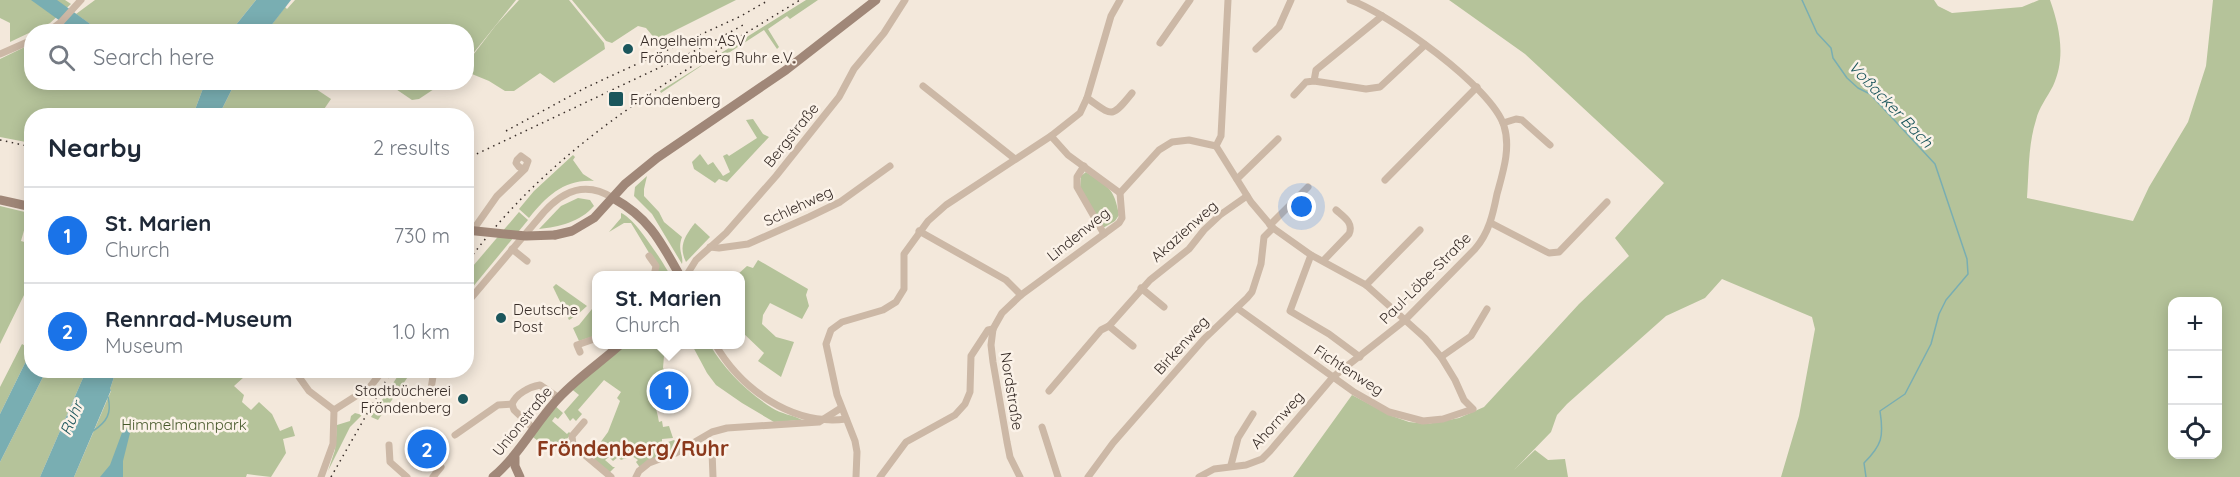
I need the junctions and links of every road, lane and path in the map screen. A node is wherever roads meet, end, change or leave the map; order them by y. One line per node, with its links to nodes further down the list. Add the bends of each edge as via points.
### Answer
1 (81, 0): 10 (street)
2 (876, 0): 36 (main road, via 786,70 657,158)
3 (905, 0): 48 (street, Bergstraße, via 854,69 839,97 759,195)
4 (1120, 0): 21 (street, via 1111,16)
5 (1190, 0): 11 (street)
6 (1228, 0): 26 (street, via 1221,136)
7 (1291, 0): 14 (street, via 1279,27)
8 (1350, 0): 9 (street, Paul-Löbe-Straße)
9 (1382, 16): 13 (street, Paul-Löbe-Straße); 16 (street, via 1317,70)
10 (59, 24)
11 (1160, 43)
12 (24, 44): 15 (street)
13 (1425, 45): 16 (street, via 1380,87 1366,89); 18 (street, Paul-Löbe-Straße)
14 (1256, 49)
15 (0, 54)
16 (1314, 81): 20 (street, via 1306,82)
17 (923, 86): 27 (street)
18 (1477, 87): 22 (street, Paul-Löbe-Straße); 32 (street)
19 (1132, 93): 21 (street, via 1113,113)
20 (1294, 95)
21 (1087, 98): 23 (street, via 1075,119)
22 (1503, 123): 25 (street, via 1522,120); 41 (street, Paul-Löbe-Straße, via 1507,145)
23 (1051, 136): 27 (street); 29 (street)
24 (1278, 139): 31 (street)
25 (1550, 145)
26 (1216, 146): 31 (street); 34 (street, Lindenweg, via 1189,140 1172,142 1159,150)
27 (1014, 159): 46 (street, via 946,205)
28 (890, 166): 48 (street, Schlehweg, via 831,207 748,244)
29 (1084, 166): 34 (street); 47 (street, via 1077,177 1077,187)
30 (525, 169): 43 (street, via 497,196)
31 (1237, 180): 35 (street)
32 (1385, 180)
33 (1308, 187): 42 (street, Birkenweg)
34 (1120, 193): 47 (street, Lindenweg, via 1122,218)
35 (1247, 196): 42 (street); 58 (street, Akazienweg, via 1220,215 1189,249)
36 (613, 198): 45 (main road, bridge, via 572,231 526,236); 49 (street, via 598,190 566,194 549,206); 55 (main road, via 648,224)
37 (0, 200): 39 (main road)
38 (1607, 202): 41 (street, via 1559,252 1549,253)
39 (24, 205)
40 (1336, 210): 52 (street, via 1349,222 1351,230)
41 (1491, 223): 64 (street, Paul-Löbe-Straße, via 1478,245)
42 (1272, 227): 50 (street); 62 (street, Birkenweg, via 1264,237 1252,292)
43 (474, 229)
44 (1420, 230): 57 (street)
45 (474, 231)
46 (919, 231): 60 (street, via 1006,280); 83 (street, via 904,254 900,297 883,310 842,322 827,338)
47 (1104, 234): 60 (street, Lindenweg)
48 (710, 247): 56 (street, Bergstraße)
49 (512, 249): 53 (street); 59 (street)
50 (1311, 255): 52 (street); 72 (street, via 1290,311)
51 (649, 256): 54 (street)
52 (1324, 260): 57 (street)
53 (527, 261)
54 (655, 271)
55 (677, 271)
56 (689, 271)
57 (1366, 285): 64 (street)
58 (1141, 288): 61 (street); 65 (street, Akazienweg)
59 (474, 294)
60 (1021, 295): 66 (street, via 1002,313)
61 (1164, 308)
62 (1237, 308): 74 (street, Fichtenweg); 114 (street, Birkenweg, via 1204,339)
63 (1487, 309): 73 (street, via 1471,336)
64 (1404, 321): 72 (street, Paul-Löbe-Straße); 73 (street)
65 (1109, 326): 68 (street); 79 (street, Akazienweg, via 1101,330)
66 (993, 329): 111 (street, via 984,334 971,356 970,392 965,405 955,415 906,442); 112 (street, Nordstraße, via 991,345 1007,442)
67 (592, 340): 71 (street, via 577,345)
68 (1133, 346)
69 (613, 349): 80 (main road, Unionstraße)
70 (717, 349): 87 (street, via 742,379 774,405)
71 (580, 352)
72 (1360, 357): 74 (street, Paul-Löbe-Straße)
73 (1441, 357): 81 (street)
74 (1333, 377): 86 (street, Fichtenweg, via 1368,401 1408,418 1423,421); 98 (street, Ahornweg, via 1270,451 1255,462)
75 (300, 378): 84 (street, via 309,391)
76 (377, 378): 84 (street, via 370,387)
77 (432, 378): 78 (street)
78 (431, 385)
79 (1049, 391)
80 (559, 398): 82 (street, via 538,386 516,396); 91 (main road, Unionstraße)
81 (1464, 400): 86 (street); 86 (street, Fichtenweg, via 1473,409)
82 (512, 404): 91 (street); 92 (street, via 498,405)
83 (841, 408): 87 (street); 88 (street)
84 (334, 410): 102 (street, via 333,444)
85 (1253, 414): 98 (street, Ahornweg, via 1238,438)
86 (1458, 416)
87 (825, 419): 88 (street); 101 (street, via 712,432)
88 (846, 419): 110 (street, via 857,452)
89 (584, 422): 94 (street, via 572,436)
90 (1042, 427): 113 (street)
91 (534, 429): 97 (main road, Unionstraße)
92 (455, 435)
93 (388, 445): 103 (street, via 390,462)
94 (573, 445): 95 (street); 108 (street)
95 (564, 447)
96 (712, 451): 109 (street)
97 (515, 457): 100 (main road, Unionstraße); 107 (main road)
98 (1231, 465): 115 (street, Ahornweg)
99 (441, 467): 104 (street)
100 (502, 470): 105 (main road, Unionstraße); 106 (main road)
101 (637, 474)
102 (321, 477)
103 (407, 477)
104 (433, 477)
105 (493, 477)
106 (513, 477)
107 (520, 477)
108 (611, 477)
109 (713, 477)
110 (856, 477)
111 (880, 477)
112 (1020, 477)
113 (1058, 477)
114 (1088, 477)
115 (1199, 477)

